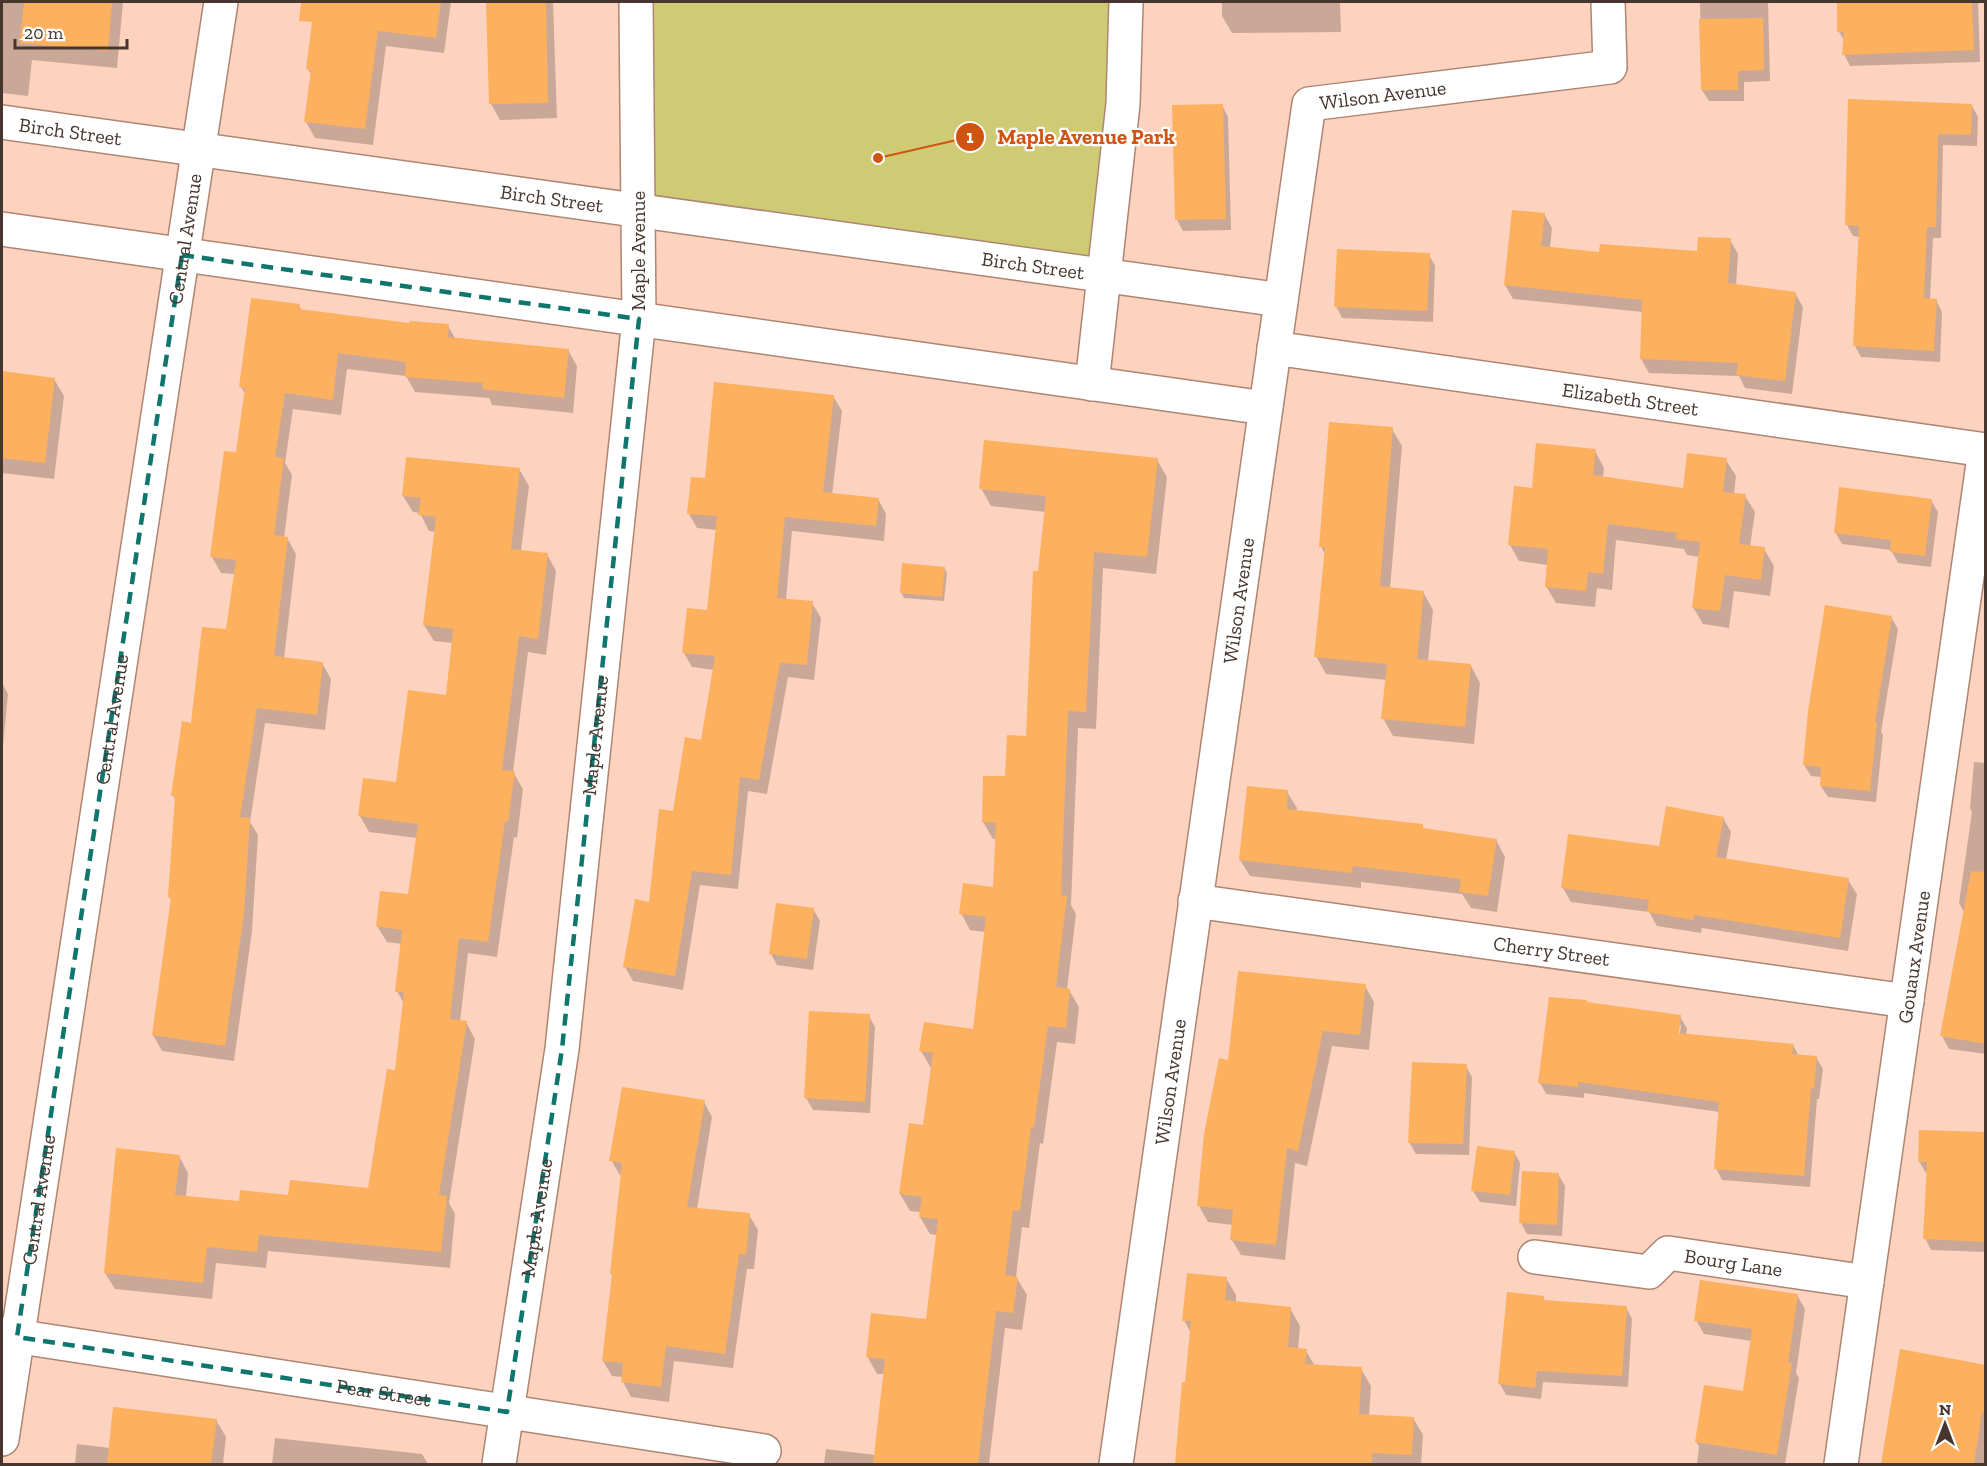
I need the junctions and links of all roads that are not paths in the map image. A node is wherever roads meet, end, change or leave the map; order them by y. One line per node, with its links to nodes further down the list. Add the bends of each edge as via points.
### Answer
1 (221, 2): 6 (street, Central Avenue)
2 (636, 2): 7 (street, Maple Avenue)
3 (1126, 2): 10 (street, via 1123,104)
4 (1608, 2): 11 (street, Wilson Avenue, via 1610,67 1309,104)
5 (2, 122): 6 (street, Birch Street)
6 (198, 150): 7 (street, Birch Street); 9 (street, Central Avenue)
7 (639, 211): 10 (street, Birch Street); 12 (street, Maple Avenue)
8 (2, 229): 9 (street)
9 (182, 255): 12 (street); 22 (street, Central Avenue)
10 (1104, 276): 11 (street, Birch Street); 14 (street)
11 (1281, 300): 13 (street, Wilson Avenue)
12 (639, 319): 14 (street); 23 (street, Maple Avenue, via 562,1049)
13 (1274, 348): 15 (street, Wilson Avenue); 16 (street, Elizabeth Street)
14 (1092, 384): 15 (street)
15 (1265, 408): 18 (street, Wilson Avenue)
16 (1986, 450): 17 (street, Gouaux Avenue)
17 (1983, 492): 19 (street, Gouaux Avenue)
18 (1195, 901): 19 (street, Cherry Street); 27 (street, Wilson Avenue)
19 (1907, 1001): 21 (street, Gouaux Avenue)
20 (1535, 1257): 21 (street, Bourg Lane, via 1649,1272 1668,1253)
21 (1867, 1282): 28 (street, Gouaux Avenue)
22 (9, 1336): 23 (street, Pear Street); 24 (street, Central Avenue)
23 (507, 1412): 25 (street, Pear Street); 26 (street, Maple Avenue)
24 (2, 1439)
25 (764, 1451)
26 (499, 1464)
27 (1116, 1464)
28 (1841, 1464)

